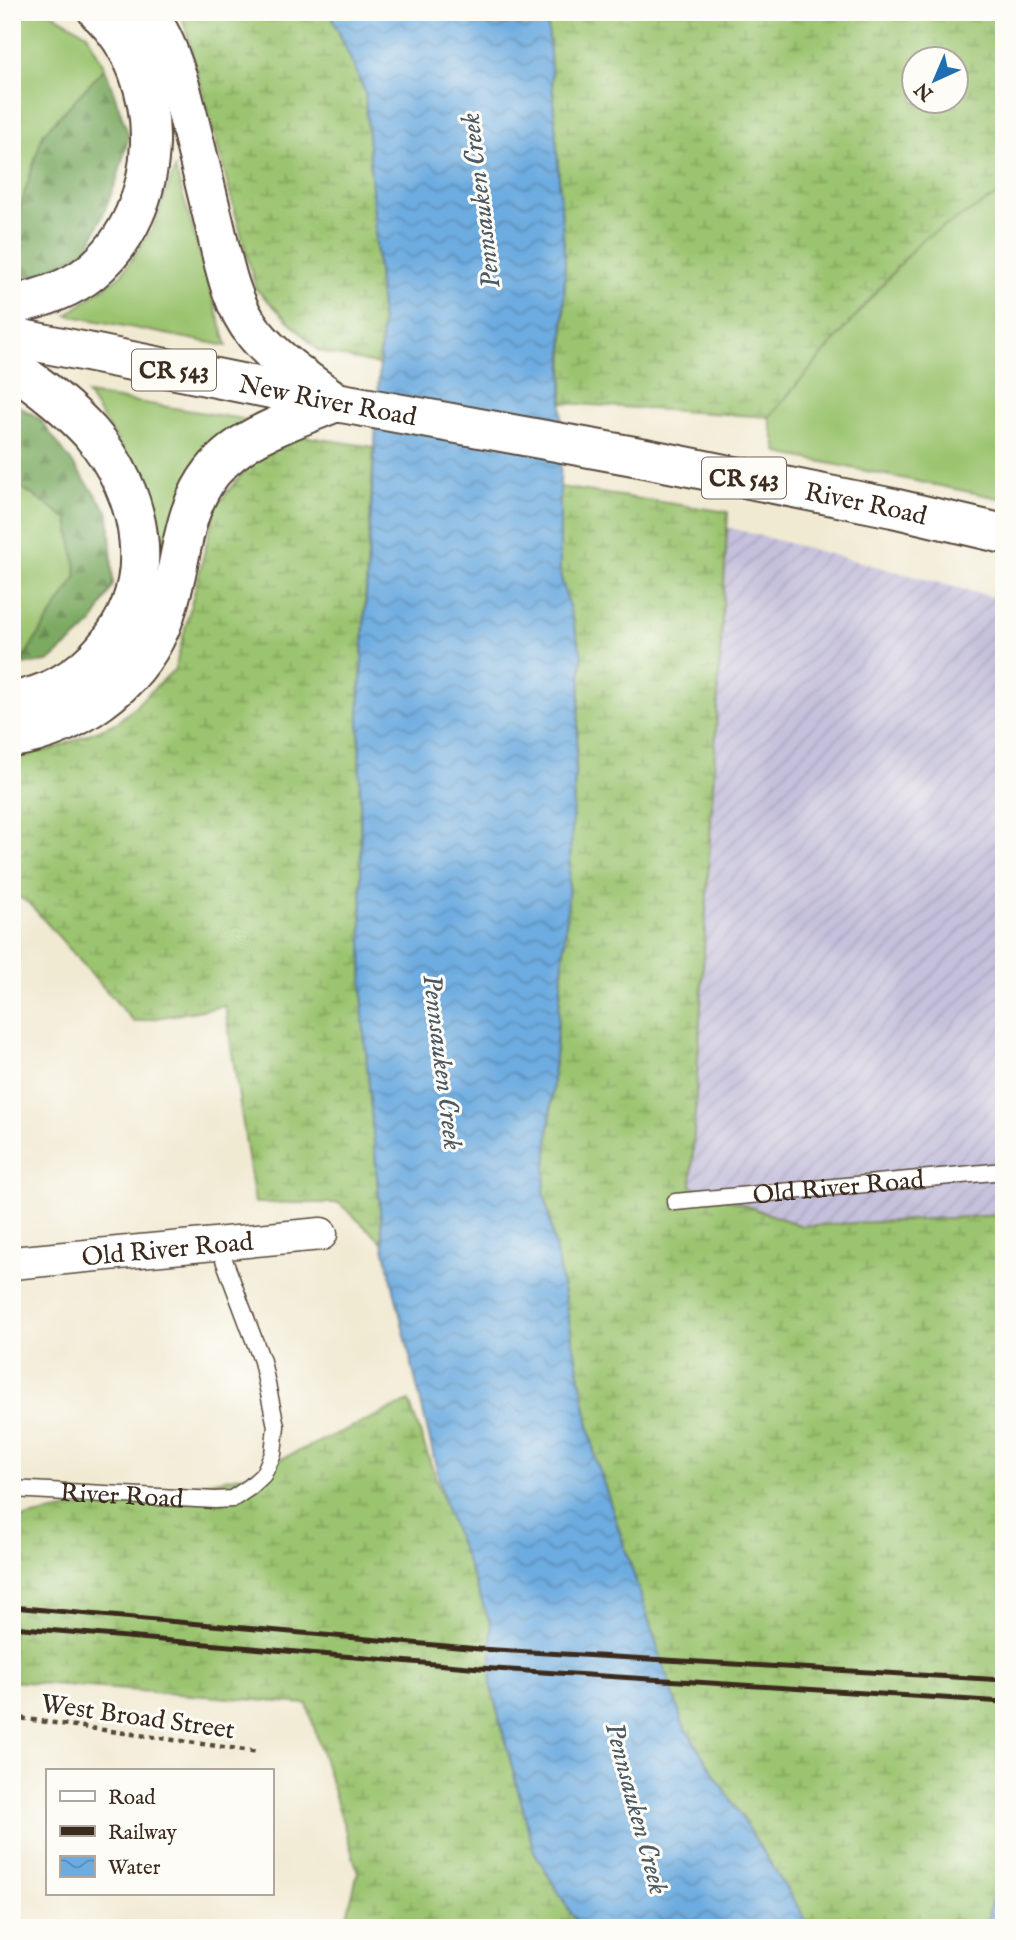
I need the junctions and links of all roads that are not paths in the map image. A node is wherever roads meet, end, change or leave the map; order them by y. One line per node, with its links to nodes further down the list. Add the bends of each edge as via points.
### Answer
1 (98, 12): 3 (main road, via 131,55 142,85 150,138 145,185 124,234 92,271 55,292)
2 (146, 12): 6 (main road, via 162,38 181,89 225,268 242,312 266,346)
3 (12, 305)
4 (12, 337): 6 (main road, New River Road / CR 543)
5 (12, 368): 9 (main road, via 64,407 108,456 135,513 139,542 134,595 112,640 74,677 47,692)
6 (336, 402): 7 (main road, New River Road / CR 543); 10 (main road, via 262,434 221,461 192,505 164,616 140,663 112,692 80,715 46,731)
7 (645, 458): 8 (main road, River Road / CR 543)
8 (1004, 534)
9 (12, 702)
10 (12, 738)
11 (1004, 1171): 12 (lane, Old River Road)
12 (675, 1202)
13 (321, 1234): 14 (street, Old River Road)
14 (218, 1244): 15 (street, Old River Road); 16 (lane, River Road, via 262,1361 276,1426 273,1454 263,1475 232,1499 215,1500)
15 (12, 1263)
16 (12, 1489)

